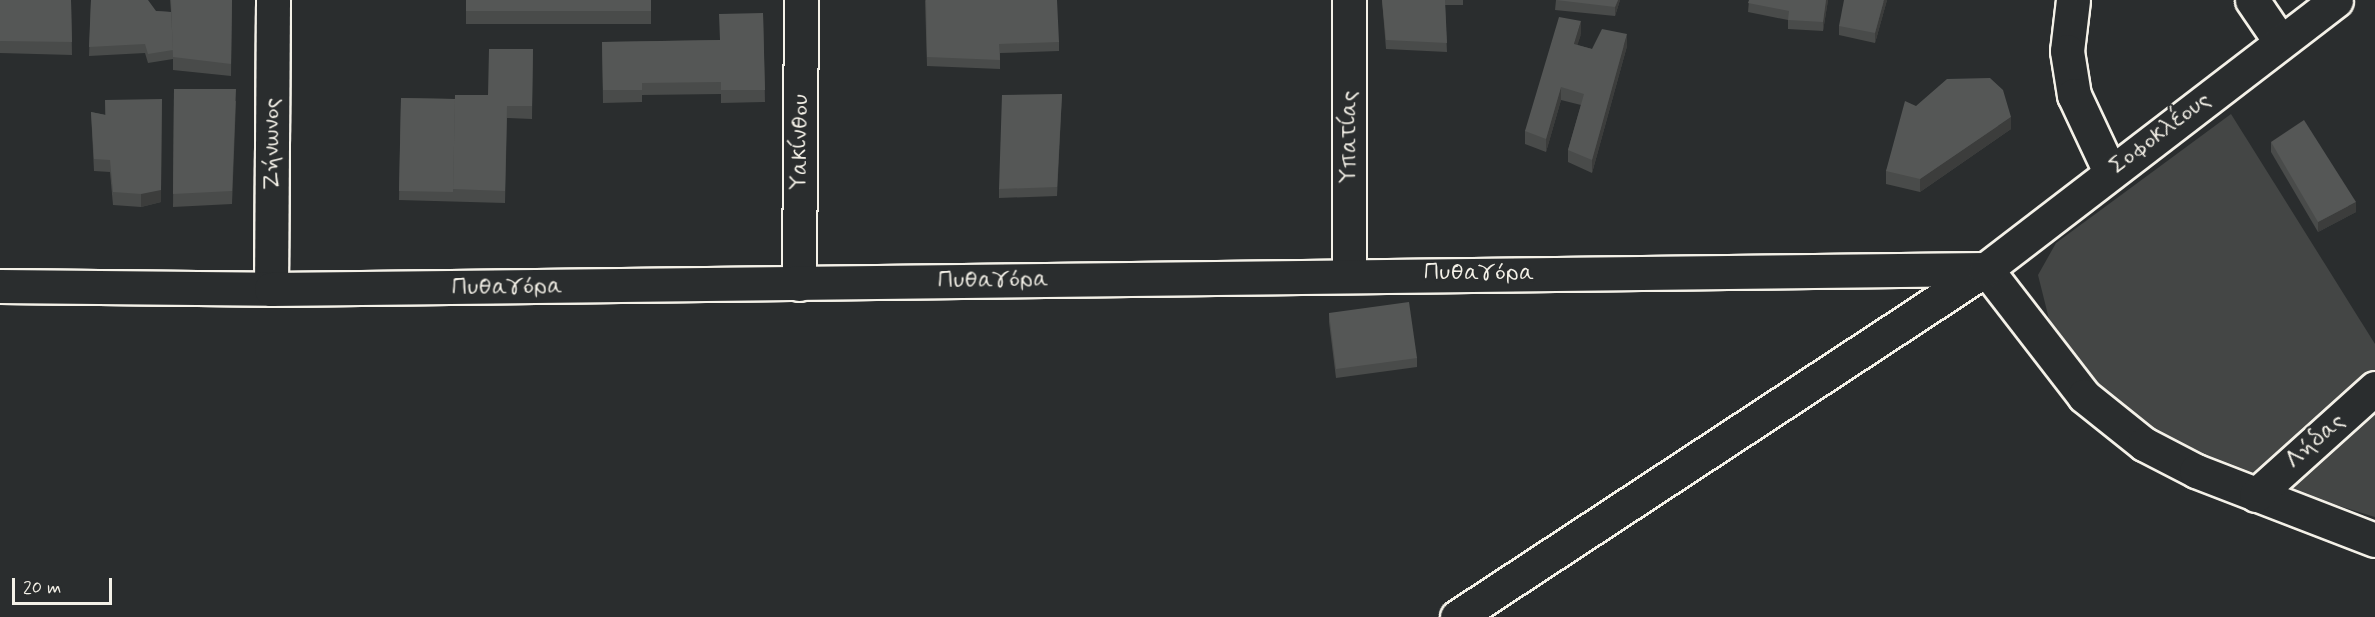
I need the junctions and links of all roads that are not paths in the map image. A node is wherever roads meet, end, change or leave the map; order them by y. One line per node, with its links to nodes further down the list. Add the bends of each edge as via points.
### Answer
1 (273, 0): 13 (street, Ζήνωνος)
2 (801, 0): 11 (street, Υακίνθου)
3 (1349, 0): 10 (street, Υπατίας)
4 (2073, 0): 8 (street, via 2067,51 2074,95)
5 (2252, 0): 7 (street)
6 (2336, 0): 7 (street, Σοφοκλέους)
7 (2280, 41): 8 (street, Σοφοκλέους)
8 (2110, 172): 9 (street, Σοφοκλέους)
9 (1986, 269): 10 (street, Πυθαγόρα); 15 (street, via 2084,396 2144,444 2196,471); 17 (street, Σοφοκλέους)
10 (1349, 274): 11 (street, Πυθαγόρα)
11 (799, 284): 13 (street, Πυθαγόρα)
12 (0, 286): 13 (street, Πυθαγόρα)
13 (271, 289)
14 (2375, 388): 15 (street, Λήδας)
15 (2256, 495): 16 (street)
16 (2375, 540)
17 (1457, 617)

